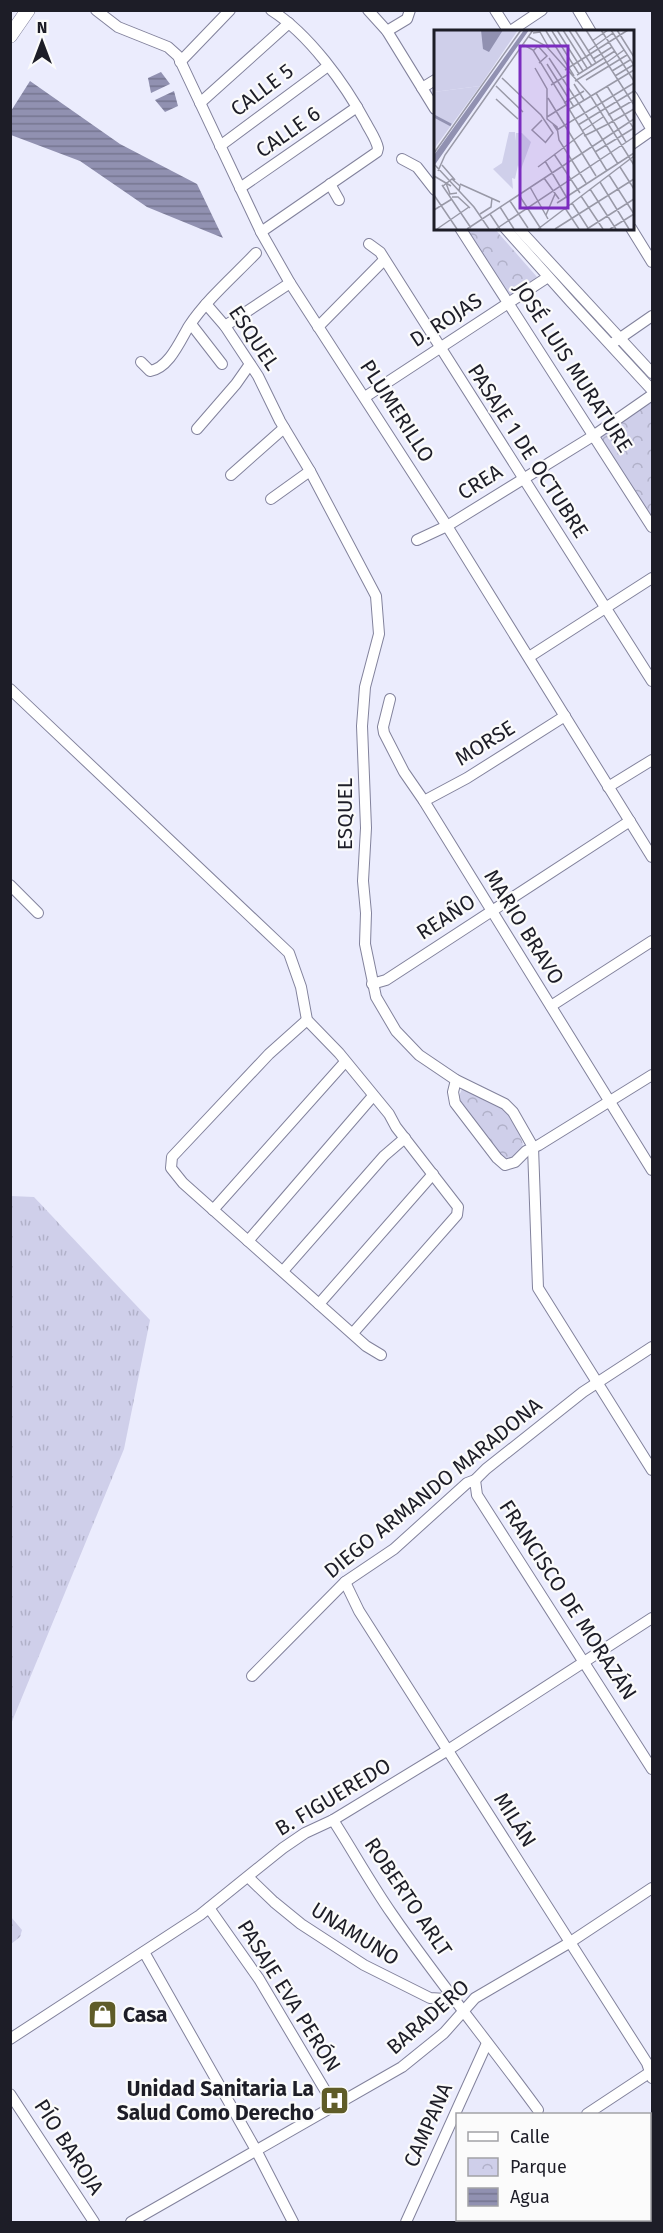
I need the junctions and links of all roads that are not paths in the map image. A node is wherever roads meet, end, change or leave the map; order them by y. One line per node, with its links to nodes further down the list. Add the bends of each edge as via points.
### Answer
1 (96, 10): 16 (street, PLUMERILLO, via 118,27 168,47)
2 (230, 10): 16 (street)
3 (272, 10): 10 (street)
4 (368, 10): 14 (street)
5 (410, 10): 14 (street, via 407,19)
6 (495, 10): 11 (street)
7 (542, 10): 12 (street)
8 (578, 10): 13 (street)
9 (28, 12): 15 (main road)
10 (289, 23): 17 (street); 21 (street)
11 (508, 30)
12 (512, 30)
13 (590, 30)
14 (387, 31): 19 (street)
15 (10, 36)
16 (180, 62): 21 (street, PLUMERILLO)
17 (328, 66): 22 (street); 26 (street, CALLE 5)
18 (434, 81): 19 (street)
19 (422, 88): 23 (street)
20 (633, 98): 24 (street)
21 (200, 103): 26 (street, PLUMERILLO)
22 (357, 107): 28 (street, via 377,143 377,152); 29 (street, CALLE 6)
23 (434, 107)
24 (652, 130): 25 (street)
25 (633, 143)
26 (220, 146): 29 (street, PLUMERILLO)
27 (402, 159): 30 (street, via 417,167)
28 (330, 184): 31 (street); 36 (street)
29 (240, 188): 36 (street, PLUMERILLO)
30 (434, 189)
31 (339, 200)
32 (461, 230): 43 (street, JOSÉ LUIS MURATURE)
33 (507, 230): 41 (street)
34 (520, 230): 49 (street)
35 (632, 230): 40 (street)
36 (261, 232): 42 (street, PLUMERILLO)
37 (369, 244): 39 (street, PASAJE 1 DE OCTUBRE)
38 (256, 253): 44 (street)
39 (384, 260): 48 (street); 50 (street, PASAJE 1 DE OCTUBRE)
40 (652, 262)
41 (548, 277): 43 (street, D. ROJAS); 49 (street)
42 (290, 283): 47 (street); 48 (street, PLUMERILLO)
43 (510, 303): 50 (street, D. ROJAS); 60 (street, JOSÉ LUIS MURATURE)
44 (206, 304): 46 (street); 47 (street, ESQUEL)
45 (652, 316): 49 (street)
46 (191, 324): 51 (street, via 171,356 153,371); 52 (street)
47 (225, 326): 53 (street, ESQUEL)
48 (318, 327): 57 (street, PLUMERILLO)
49 (615, 342): 54 (street); 55 (street)
50 (439, 347): 57 (street, D. ROJAS); 63 (street, PASAJE 1 DE OCTUBRE)
51 (141, 362)
52 (222, 364)
53 (250, 364): 58 (street, ESQUEL); 59 (street)
54 (652, 373)
55 (652, 390)
56 (652, 396): 60 (street, CREA)
57 (365, 397): 65 (street, PLUMERILLO)
58 (284, 428): 61 (street, ESQUEL); 62 (street)
59 (197, 429)
60 (593, 436): 63 (street, CREA); 66 (street, JOSÉ LUIS MURATURE)
61 (310, 471): 64 (street); 84 (street, ESQUEL, via 373,589 378,610 379,634 365,687 362,726 366,828 364,933)
62 (231, 475)
63 (523, 478): 65 (street, CREA); 69 (street, PASAJE 1 DE OCTUBRE)
64 (272, 499)
65 (447, 526): 67 (street, CREA); 70 (street, PLUMERILLO)
66 (652, 527)
67 (417, 540)
68 (652, 578): 69 (street)
69 (605, 608): 70 (street); 71 (street, PASAJE 1 DE OCTUBRE)
70 (530, 657): 74 (street, PLUMERILLO)
71 (652, 681)
72 (10, 689): 86 (street, via 289,954)
73 (390, 699): 77 (street, MARIO BRAVO, via 384,732)
74 (565, 716): 76 (street, PLUMERILLO); 77 (street, MORSE, via 468,778)
75 (652, 760): 76 (street)
76 (608, 787): 78 (street, PLUMERILLO)
77 (424, 801): 81 (street, MARIO BRAVO)
78 (630, 821): 79 (street, PLUMERILLO); 81 (street, REAÑO)
79 (652, 857)
80 (10, 885): 82 (street)
81 (491, 910): 84 (street, REAÑO, via 386,980); 85 (street, MARIO BRAVO)
82 (38, 913)
83 (652, 941): 85 (street)
84 (372, 984): 89 (street, ESQUEL, via 379,1005 405,1041)
85 (550, 1006): 91 (street, MARIO BRAVO)
86 (307, 1020): 87 (street); 96 (street, via 269,1054 172,1157 175,1175)
87 (345, 1062): 90 (street); 96 (street)
88 (652, 1075): 91 (street)
89 (456, 1080): 93 (street, ESQUEL, via 510,1107); 93 (street, via 455,1103 500,1161 510,1164)
90 (373, 1096): 92 (street); 97 (street)
91 (609, 1102): 93 (street); 94 (street, MARIO BRAVO)
92 (405, 1138): 95 (street); 98 (street, via 384,1156)
93 (533, 1147): 103 (street, ESQUEL, via 537,1280 541,1296)
94 (652, 1170)
95 (433, 1174): 99 (street); 100 (street, via 458,1207 457,1215)
96 (213, 1210): 97 (street)
97 (248, 1241): 98 (street)
98 (283, 1271): 99 (street)
99 (319, 1304): 100 (street)
100 (352, 1333): 102 (street)
101 (652, 1347): 103 (street, DIEGO ARMANDO MARADONA)
102 (381, 1355)
103 (597, 1382): 104 (street); 105 (street, DIEGO ARMANDO MARADONA)
104 (652, 1470)
105 (475, 1480): 106 (street, DIEGO ARMANDO MARADONA, via 394,1549); 108 (street, FRANCISCO DE MORAZÁN, via 477,1495)
106 (345, 1582): 109 (street, DIEGO ARMANDO MARADONA); 110 (street, MILÁN, via 359,1611)
107 (652, 1618): 108 (street, B. FIGUEREDO)
108 (584, 1662): 110 (street, B. FIGUEREDO); 111 (street, FRANCISCO DE MORAZÁN)
109 (252, 1676)
110 (448, 1750): 112 (street, B. FIGUEREDO); 116 (street, MILÁN)
111 (652, 1769)
112 (333, 1820): 113 (street, B. FIGUEREDO, via 292,1842); 118 (street, ROBERTO ARLT, via 390,1912)
113 (249, 1878): 115 (street, B. FIGUEREDO); 118 (street, UNAMUNO, via 301,1924 364,1965 430,1998)
114 (652, 1888): 116 (street, BARADERO)
115 (209, 1908): 117 (street, B. FIGUEREDO); 124 (street, PASAJE EVA PERÓN, via 259,1979)
116 (569, 1943): 119 (street, BARADERO, via 476,1998); 122 (street, MILÁN)
117 (144, 1952): 120 (street, B. FIGUEREDO); 127 (street)
118 (452, 1996): 119 (street, ROBERTO ARLT)
119 (463, 2012): 121 (street, ROBERTO ARLT); 124 (street, BARADERO, via 417,2055)
120 (10, 2039)
121 (487, 2043): 125 (street, ROBERTO ARLT); 131 (street, CAMPANA)
122 (652, 2074): 126 (street)
123 (10, 2094): 128 (street, PÍO BAROJA)
124 (335, 2106): 127 (street, BARADERO)
125 (538, 2110)
126 (590, 2113)
127 (256, 2150): 129 (street, BARADERO); 130 (street)
128 (94, 2223)
129 (131, 2223)
130 (293, 2223)
131 (406, 2223)

